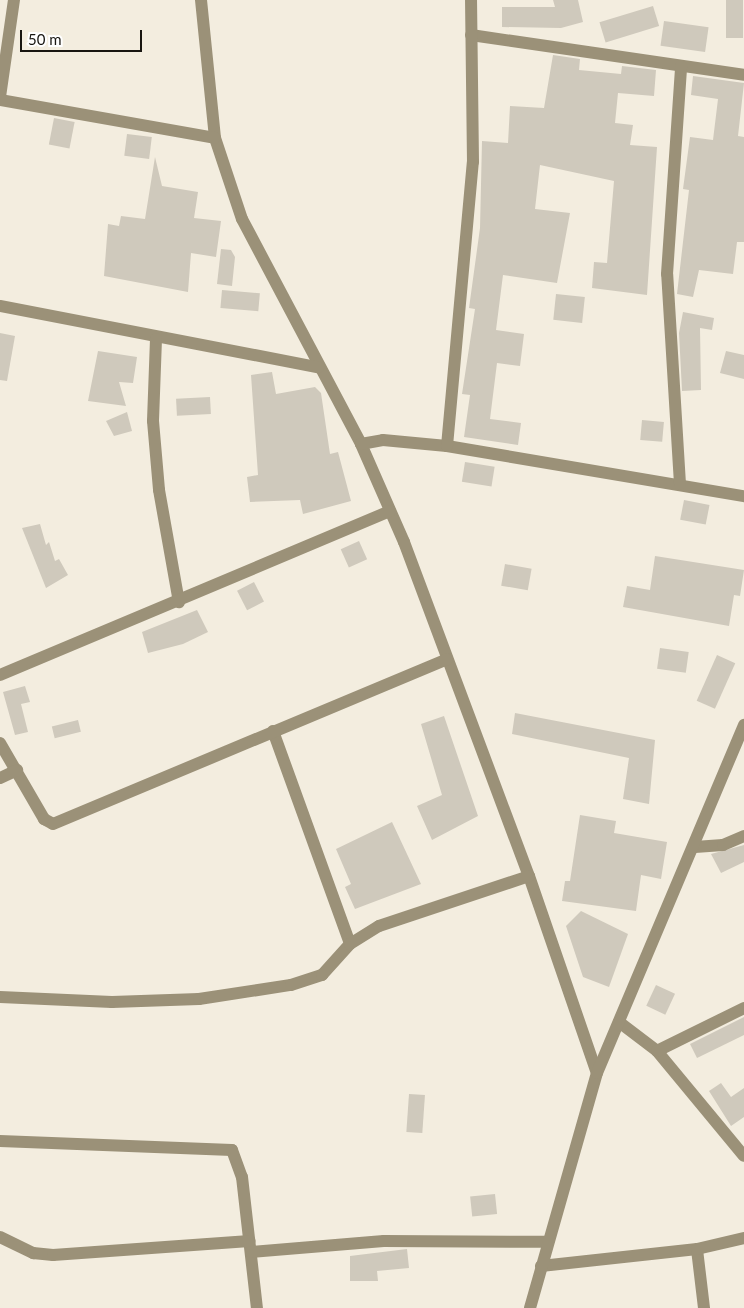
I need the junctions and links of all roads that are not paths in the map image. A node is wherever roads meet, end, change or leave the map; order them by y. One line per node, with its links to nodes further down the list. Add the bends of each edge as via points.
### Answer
1 (14, 0): 7 (street)
2 (201, 0): 8 (street)
3 (471, 0): 4 (street)
4 (471, 35): 5 (street); 13 (street, via 473,162)
5 (681, 66): 6 (street); 14 (street, via 667,274)
6 (744, 75)
7 (0, 99): 8 (street)
8 (215, 138): 11 (street, via 242,219)
9 (0, 306): 10 (street)
10 (156, 339): 11 (street); 17 (street, via 153,420 157,470)
11 (318, 367): 12 (street)
12 (361, 444): 13 (street, via 383,440); 16 (street)
13 (447, 446): 14 (street)
14 (680, 484): 15 (street)
15 (744, 496)
16 (390, 511): 17 (street); 18 (street)
17 (179, 602): 19 (street)
18 (447, 659): 21 (street); 27 (street)
19 (0, 676)
20 (744, 725): 26 (street)
21 (273, 731): 23 (street, via 53,824 44,819); 28 (street)
22 (0, 743): 23 (street)
23 (17, 770): 24 (street)
24 (0, 778)
25 (744, 836): 26 (street, via 723,845)
26 (695, 847): 31 (street)
27 (529, 876): 28 (street, via 403,916); 33 (street)
28 (350, 944): 29 (street, via 322,975 291,985 199,999 112,1002)
29 (0, 997)
30 (744, 1008): 32 (street)
31 (619, 1022): 32 (street); 33 (street)
32 (657, 1052): 35 (street)
33 (597, 1073): 38 (street)
34 (0, 1142): 39 (street, via 232,1150 242,1177)
35 (744, 1156)
36 (0, 1237): 39 (street, via 33,1253 53,1255)
37 (744, 1238): 40 (street)
38 (548, 1242): 39 (street, via 384,1241); 41 (street)
39 (251, 1247): 42 (street)
40 (697, 1249): 41 (street); 44 (street)
41 (541, 1266): 43 (street)
42 (257, 1308)
43 (530, 1308)
44 (704, 1308)

